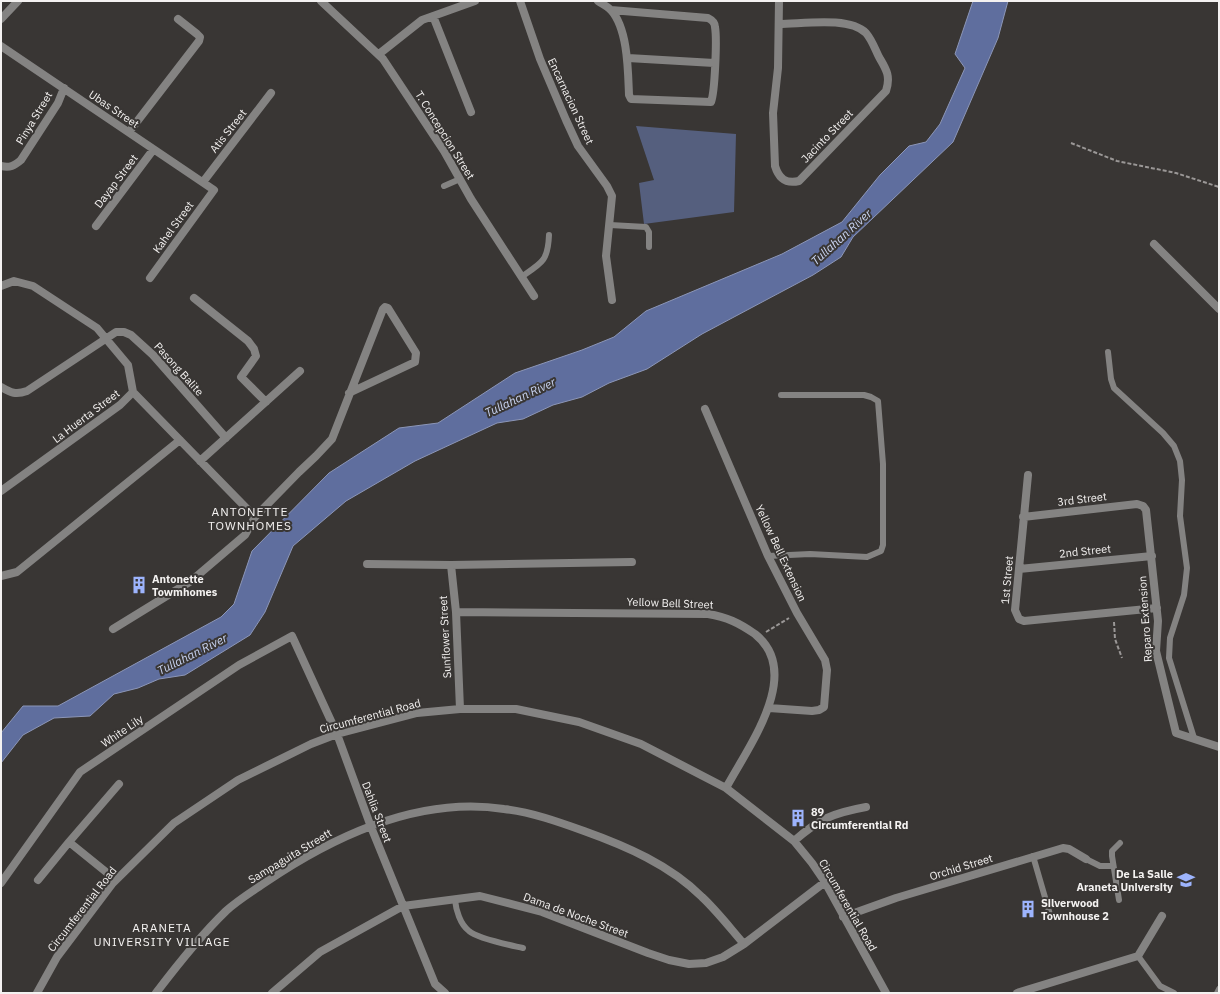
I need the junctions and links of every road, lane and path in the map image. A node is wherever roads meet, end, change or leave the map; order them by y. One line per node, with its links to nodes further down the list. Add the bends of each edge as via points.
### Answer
1 (18, 1): 9 (street)
2 (321, 1): 13 (street, T. Concepcion Street)
3 (475, 1): 8 (street)
4 (520, 1): 28 (street, Encarnacion Street, via 540,60 573,136 610,190)
5 (598, 1): 7 (street)
6 (779, 1): 11 (street, Jacinto Street)
7 (611, 10): 14 (street); 15 (street, via 708,18 715,26)
8 (432, 16): 13 (street, via 413,26); 18 (street)
9 (1, 19)
10 (178, 20): 19 (street, via 200,37 199,41)
11 (779, 24): 11 (street, Jacinto Street, via 773,113 775,166 782,180 791,183 799,181 886,91 890,81 872,42 859,28 842,22)
12 (1, 46): 16 (street, Ubas Street)
13 (379, 54): 23 (street, T. Concepcion Street, via 444,150)
14 (628, 58): 15 (street); 15 (street, via 629,95 635,100 711,102)
15 (714, 63)
16 (64, 88): 19 (street, Ubas Street); 22 (street, Pinya Street, via 58,104 21,160 13,166)
17 (271, 93): 24 (street, Atis Street)
18 (470, 112)
19 (129, 132): 21 (street, Ubas Street)
20 (1071, 143): 26 (path, via 1117,161 1176,173)
21 (153, 150): 24 (street, Ubas Street); 29 (street, Dayap Street)
22 (1, 166)
23 (460, 179): 25 (lane); 33 (street, T. Concepcion Street)
24 (203, 182): 27 (street, Ubas Street)
25 (444, 186)
26 (1219, 187)
27 (214, 190): 34 (street, Kahel Street)
28 (610, 225): 32 (lane, via 646,227); 38 (street, Encarnacion Street, via 606,256)
29 (96, 226)
30 (549, 235): 33 (lane, via 548,252 536,267)
31 (1154, 244): 39 (street)
32 (650, 247)
33 (521, 277): 36 (street, T. Concepcion Street)
34 (150, 278)
35 (1, 286): 40 (street, via 14,281 33,286 97,328)
36 (534, 296)
37 (194, 298): 47 (street, via 251,344 256,356 241,377)
38 (612, 300)
39 (1219, 309)
40 (107, 338): 43 (street, Pasong Balite, via 27,391 19,394 10,393); 44 (street, La Huerta Street, via 128,365); 49 (street, Pasong Balite, via 116,332 131,334 153,355)
41 (1108, 352): 75 (lane, via 1110,379 1114,388 1163,433 1174,446 1180,461 1180,516 1187,568 1184,595 1170,638 1169,658)
42 (300, 371): 47 (street)
43 (1, 388)
44 (133, 392): 50 (street); 53 (street, La Huerta Street, via 120,405)
45 (349, 393): 45 (street, via 384,309 388,308 416,353 415,362); 55 (street, via 332,439)
46 (781, 396): 57 (lane, via 864,396 878,401 884,464 883,545 881,551 867,557 810,554)
47 (266, 402): 49 (street)
48 (705, 409): 57 (street, Yellow Bell Extension)
49 (226, 438): 51 (street)
50 (180, 440): 51 (street); 63 (street, via 17,572)
51 (200, 461): 55 (street)
52 (1028, 475): 56 (street, 1st Street)
53 (1, 491)
54 (1144, 506): 56 (street, 3rd Street, via 1137,504); 58 (street, Reparo Extension)
55 (255, 517): 68 (street, via 245,535 191,581)
56 (1023, 517): 62 (street, 1st Street)
57 (768, 556): 67 (street, Yellow Bell Extension)
58 (1152, 556): 62 (street, 2nd Street); 64 (street, Reparo Extension)
59 (632, 562): 61 (street)
60 (367, 564): 61 (street)
61 (451, 565): 65 (street, Sunflower Street)
62 (1019, 569): 66 (street, 1st Street, via 1015,610 1019,619 1024,621)
63 (1, 576)
64 (1157, 608): 66 (street, 1st Street); 75 (street, Reparo Extension, via 1156,651 1176,733)
65 (456, 612): 70 (street, Yellow Bell Street, via 708,614 724,616); 73 (street, Sunflower Street)
66 (1113, 612): 71 (path, via 1115,639)
67 (797, 613): 70 (path); 72 (street, Yellow Bell Extension, via 825,660 827,670 824,707 812,711)
68 (113, 629)
69 (292, 636): 74 (street, Dahlia Street); 90 (street, White Lily, via 239,665 80,772)
70 (759, 638): 72 (street, Yellow Bell Street, via 765,644 774,663 773,692)
71 (1122, 658)
72 (769, 708): 78 (street, Yellow Bell Street)
73 (460, 709): 74 (street, Circumferential Road, via 417,712); 78 (street, Circumferential Road, via 516,709 579,722 641,744)
74 (337, 734): 80 (street, Dahlia Street); 88 (street, Circumferential Road, via 311,744 232,784 174,823)
75 (1194, 738): 76 (street, Reparo Extension)
76 (1219, 747)
77 (119, 784): 82 (street)
78 (726, 788): 81 (street, Circumferential Road)
79 (866, 807): 81 (street, via 833,814)
80 (371, 828): 93 (street, Dahlia Street); 97 (street, Sampaguita Streett, via 419,811 464,807 504,808 560,822 622,845 661,866 702,897); 102 (street, Sampaguita Streett, via 332,841 279,873 227,910 189,950)
81 (794, 841): 89 (street, Circumferential Road)
82 (69, 842): 87 (street); 88 (street)
83 (1120, 843): 86 (lane, via 1112,851)
84 (1033, 856): 85 (street, Orchid Street, via 1063,848); 95 (street, Orchid Street); 96 (lane)
85 (1086, 859): 86 (lane, via 1100,866)
86 (1113, 866): 92 (lane)
87 (38, 880)
88 (116, 880): 101 (street, Circumferential Road, via 57,957)
89 (825, 882): 95 (street, Circumferential Road); 97 (street, Dama de Noche Street)
90 (1, 883)
91 (455, 900): 93 (street, Dama de Noche Street); 97 (street, Dama de Noche Street, via 480,896 542,912 648,953 689,964 706,963 723,957); 98 (lane, via 460,918 469,931 497,942)
92 (1119, 900)
93 (403, 906): 103 (street, Dama de Noche Street, via 320,952); 104 (street, Dahlia Street, via 435,984)
94 (1162, 916): 99 (street)
95 (843, 917): 105 (street, Circumferential Road)
96 (1051, 918)
97 (744, 944)
98 (523, 948)
99 (1138, 956): 106 (street); 107 (lane, via 1160,986)
100 (1219, 990): 108 (lane)
101 (37, 993)
102 (156, 993)
103 (272, 993)
104 (445, 993)
105 (886, 993)
106 (1018, 993)
107 (1174, 993)
108 (1217, 993)

